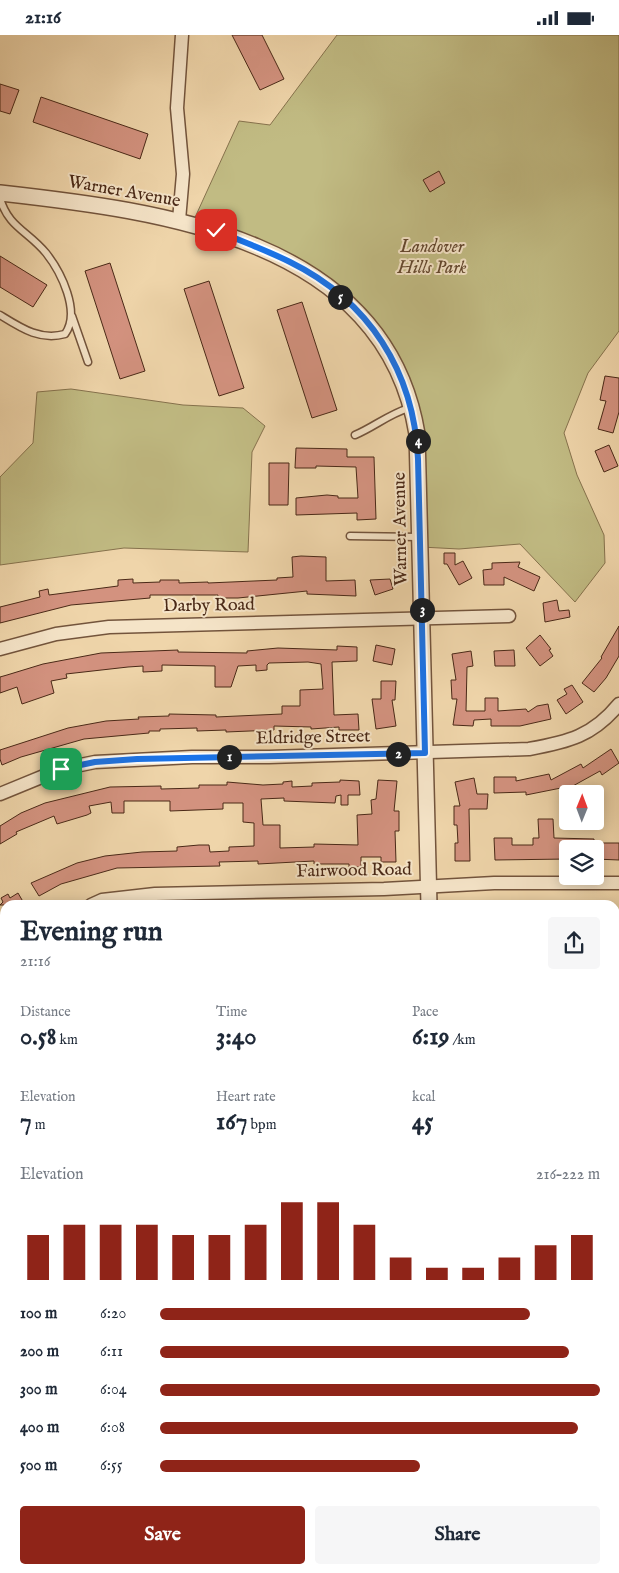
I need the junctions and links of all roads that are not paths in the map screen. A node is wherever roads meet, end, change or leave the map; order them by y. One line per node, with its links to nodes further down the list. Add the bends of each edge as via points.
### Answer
1 (182, 35): 4 (street, via 177,108 183,174)
2 (0, 193): 4 (street, Warner Avenue)
3 (0, 198): 5 (lane, via 5,215 47,255 69,299)
4 (179, 220): 8 (street, Warner Avenue, via 216,230 291,262 324,283 372,327 399,371)
5 (72, 314): 6 (lane, via 66,334 52,338 25,330); 7 (lane)
6 (0, 315)
7 (88, 362)
8 (412, 407): 9 (lane); 11 (street, Warner Avenue, via 417,434)
9 (355, 435)
10 (350, 536): 11 (lane)
11 (420, 537): 13 (street, Warner Avenue)
12 (509, 616): 13 (street, Darby Road)
13 (422, 619): 14 (street, Darby Road, via 109,627 56,634); 16 (street, Warner Avenue)
14 (0, 649)
15 (619, 704): 16 (street, Eldridge Street, via 599,725 580,737 557,744 529,749)
16 (425, 753): 17 (street, Eldridge Street, via 95,762 61,769); 19 (street, Warner Avenue)
17 (0, 794)
18 (619, 883): 19 (street, Fairwood Road, via 494,883)
19 (429, 887): 20 (street, Fairwood Road); 23 (street, Warner Avenue)
20 (243, 892): 21 (street, Fairwood Road, via 124,896); 22 (street)
21 (102, 900)
22 (243, 900)
23 (429, 900)

